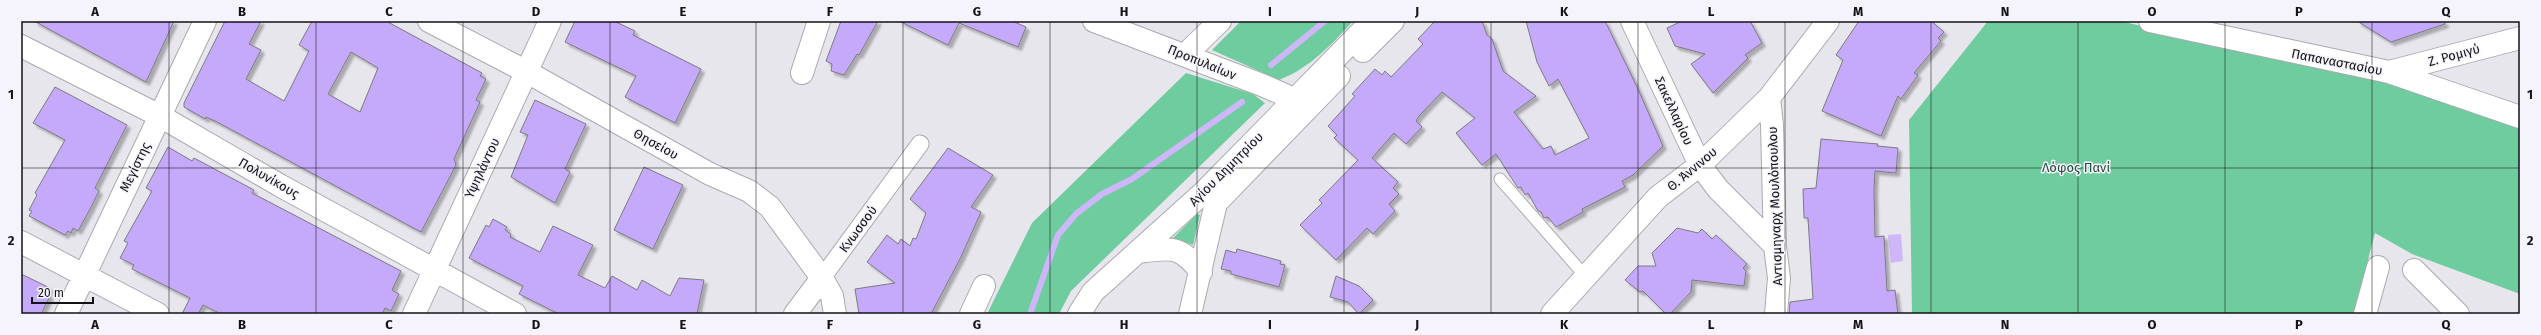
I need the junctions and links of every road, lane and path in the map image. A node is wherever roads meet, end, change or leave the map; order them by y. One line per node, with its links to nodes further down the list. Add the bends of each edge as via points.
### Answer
1 (205, 21): 20 (street, Μεγίστης)
2 (429, 21): 15 (street, Θησείου)
3 (550, 21): 15 (street, Υψηλάντου)
4 (819, 21): 17 (street)
5 (1094, 21): 14 (street, Προπυλαίων)
6 (1220, 21): 14 (street)
7 (1372, 21): 19 (street, Αγίου Δημητρίου)
8 (1393, 21): 19 (street, Αγίου Δημητρίου)
9 (1632, 21): 23 (street, Σακελλαρίου)
10 (1828, 21): 18 (street, Θ. Άννινου)
11 (2150, 21): 16 (street, Παπαναστασίου)
12 (2520, 38): 16 (street, Ζ. Ρομιγύ)
13 (21, 46): 20 (street, Πολυνίκους)
14 (1193, 58): 19 (street, Προπυλαίων, via 1262,85)
15 (526, 72): 29 (street, Υψηλάντου); 34 (street, Θησείου, via 710,174 750,191 770,207)
16 (2389, 72): 21 (street, Παπαναστασίου)
17 (802, 73)
18 (1769, 98): 23 (street, Θ. Άννινου); 26 (street, Αντισμηναρχ Μουλόπουλου)
19 (1301, 104): 27 (street, Αγίου Δημητρίου); 31 (street, Αγίου Δημητρίου, via 1216,203)
20 (160, 116): 29 (street, Πολυνίκους, via 281,186); 32 (street, Μεγίστης)
21 (2520, 117)
22 (920, 144): 34 (street, Κνωσσού)
23 (1700, 165): 26 (street, Σακελλαρίου, via 1718,189); 33 (street, Θ. Άννινου, via 1658,197)
24 (1500, 179): 33 (lane)
25 (21, 242): 32 (street)
26 (1775, 246): 46 (street, Αντισμηναρχ Μουλόπουλου, via 1779,278)
27 (1138, 252): 31 (street, via 1177,250 1191,259); 43 (street, Αγίου Δημητρίου, via 1093,292)
28 (2378, 267): 47 (street)
29 (435, 269): 38 (street, Υψηλάντου); 39 (street, Πολυνίκους)
30 (2414, 270): 48 (street)
31 (1201, 272): 44 (street, Αγίου Δημητρίου)
32 (84, 275): 36 (street, Μεγίστης); 37 (street)
33 (1586, 277): 45 (street, Θ. Άννινου)
34 (822, 278): 40 (street, Κνωσσού); 41 (street, Θησείου, via 832,296)
35 (984, 286): 42 (street)
36 (66, 314)
37 (158, 314)
38 (414, 314)
39 (515, 314)
40 (794, 314)
41 (835, 314)
42 (971, 314)
43 (1079, 314)
44 (1190, 314)
45 (1552, 314)
46 (1776, 314)
47 (2365, 314)
48 (2458, 314)

